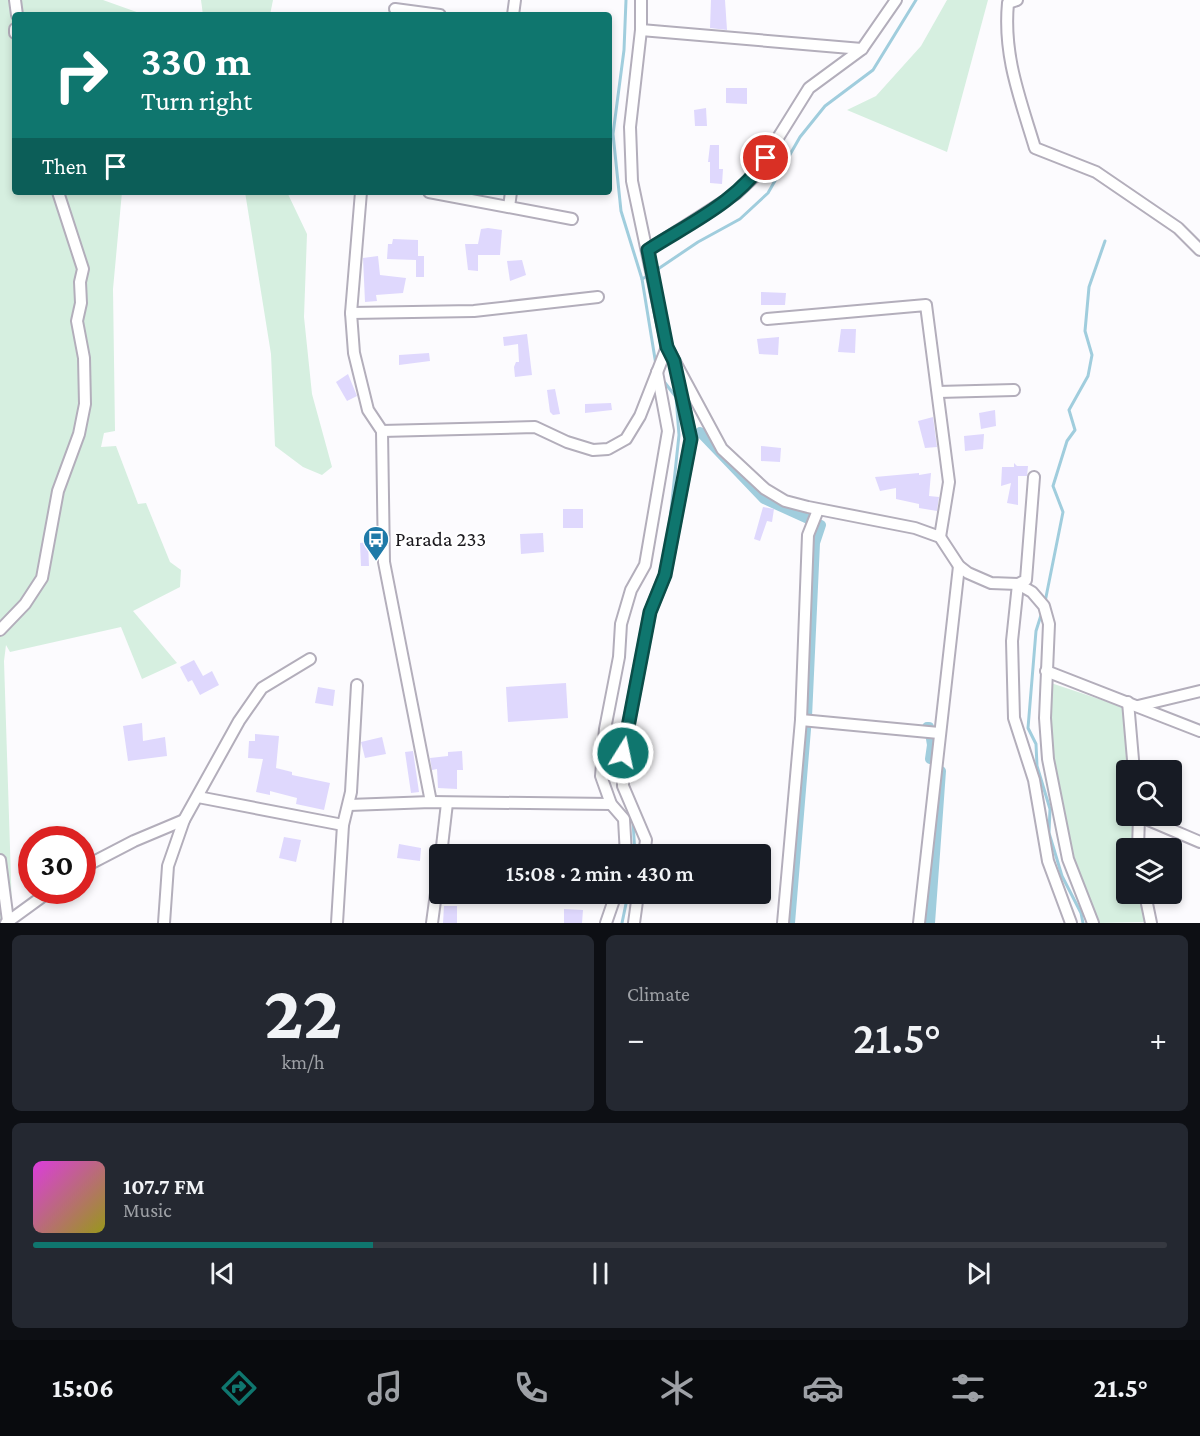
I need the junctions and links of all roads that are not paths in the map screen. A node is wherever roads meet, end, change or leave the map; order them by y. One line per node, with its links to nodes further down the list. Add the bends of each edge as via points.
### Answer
1 (641, 0): 6 (street)
2 (896, 0): 7 (street)
3 (1017, 0): 15 (street, via 1008,3 1005,33 1011,69 1035,148 1096,172 1178,228)
4 (395, 8): 5 (street)
5 (421, 12)
6 (641, 30): 7 (street); 14 (street, via 630,127 631,159 636,208)
7 (862, 49): 14 (street, via 809,88 753,178 737,193)
8 (59, 195): 30 (street, via 83,268 76,321 84,358 85,404 79,434 58,491 42,578 26,604)
9 (361, 195): 17 (street)
10 (445, 195): 12 (street)
11 (511, 195): 12 (street)
12 (509, 207): 13 (street)
13 (573, 219)
14 (648, 250): 19 (street)
15 (1200, 250)
16 (598, 297): 17 (street, via 474,311)
17 (351, 313): 24 (street, via 354,353 368,410)
18 (767, 319): 23 (street, via 926,305)
19 (667, 347): 20 (street); 21 (street)
20 (674, 361): 26 (street, via 722,449 765,489 785,501); 51 (street, via 691,439 665,575 650,612 623,753 623,786)
21 (657, 372): 24 (street, via 626,439 608,449 593,450 535,427); 43 (street, via 668,431 645,565 631,590 621,624 601,776)
22 (1014, 390): 23 (street)
23 (938, 392): 27 (street, via 950,482)
24 (382, 431): 41 (street, via 384,562)
25 (1034, 477): 29 (street, via 1026,580)
26 (818, 510): 27 (street, via 915,528); 36 (street, via 808,535)
27 (939, 537): 28 (street)
28 (959, 566): 29 (street, via 991,583); 38 (street)
29 (1018, 584): 32 (street, via 1044,606 1049,624); 67 (street, via 1012,641 1014,718 1034,780 1048,861)
30 (0, 630)
31 (310, 659): 40 (street, via 262,688 239,721)
32 (1046, 671): 35 (street); 68 (street, via 1048,759 1068,859)
33 (357, 685): 44 (street)
34 (1200, 691): 35 (street)
35 (1133, 704): 37 (street); 39 (street)
36 (801, 720): 38 (street); 65 (street)
37 (1200, 732)
38 (939, 733): 66 (street)
39 (1134, 760)
40 (198, 797): 45 (street); 46 (street)
41 (431, 802): 42 (street); 44 (street)
42 (447, 802): 43 (street); 49 (street)
43 (611, 804): 50 (street, via 624,819)
44 (349, 805): 46 (street)
45 (184, 820): 53 (street); 60 (street, via 168,866)
46 (343, 825): 61 (street)
47 (1162, 826): 48 (street)
48 (1200, 842)
49 (442, 844)
50 (625, 844)
51 (645, 844)
52 (0, 860): 59 (street)
53 (96, 861)
54 (32, 904): 59 (street)
55 (435, 904): 62 (street)
56 (613, 904): 63 (street)
57 (637, 904): 64 (street)
58 (1147, 904): 69 (street)
59 (7, 922)
60 (164, 923)
61 (337, 923)
62 (432, 923)
63 (606, 923)
64 (634, 923)
65 (783, 923)
66 (919, 923)
67 (1071, 923)
68 (1093, 923)
69 (1151, 923)

